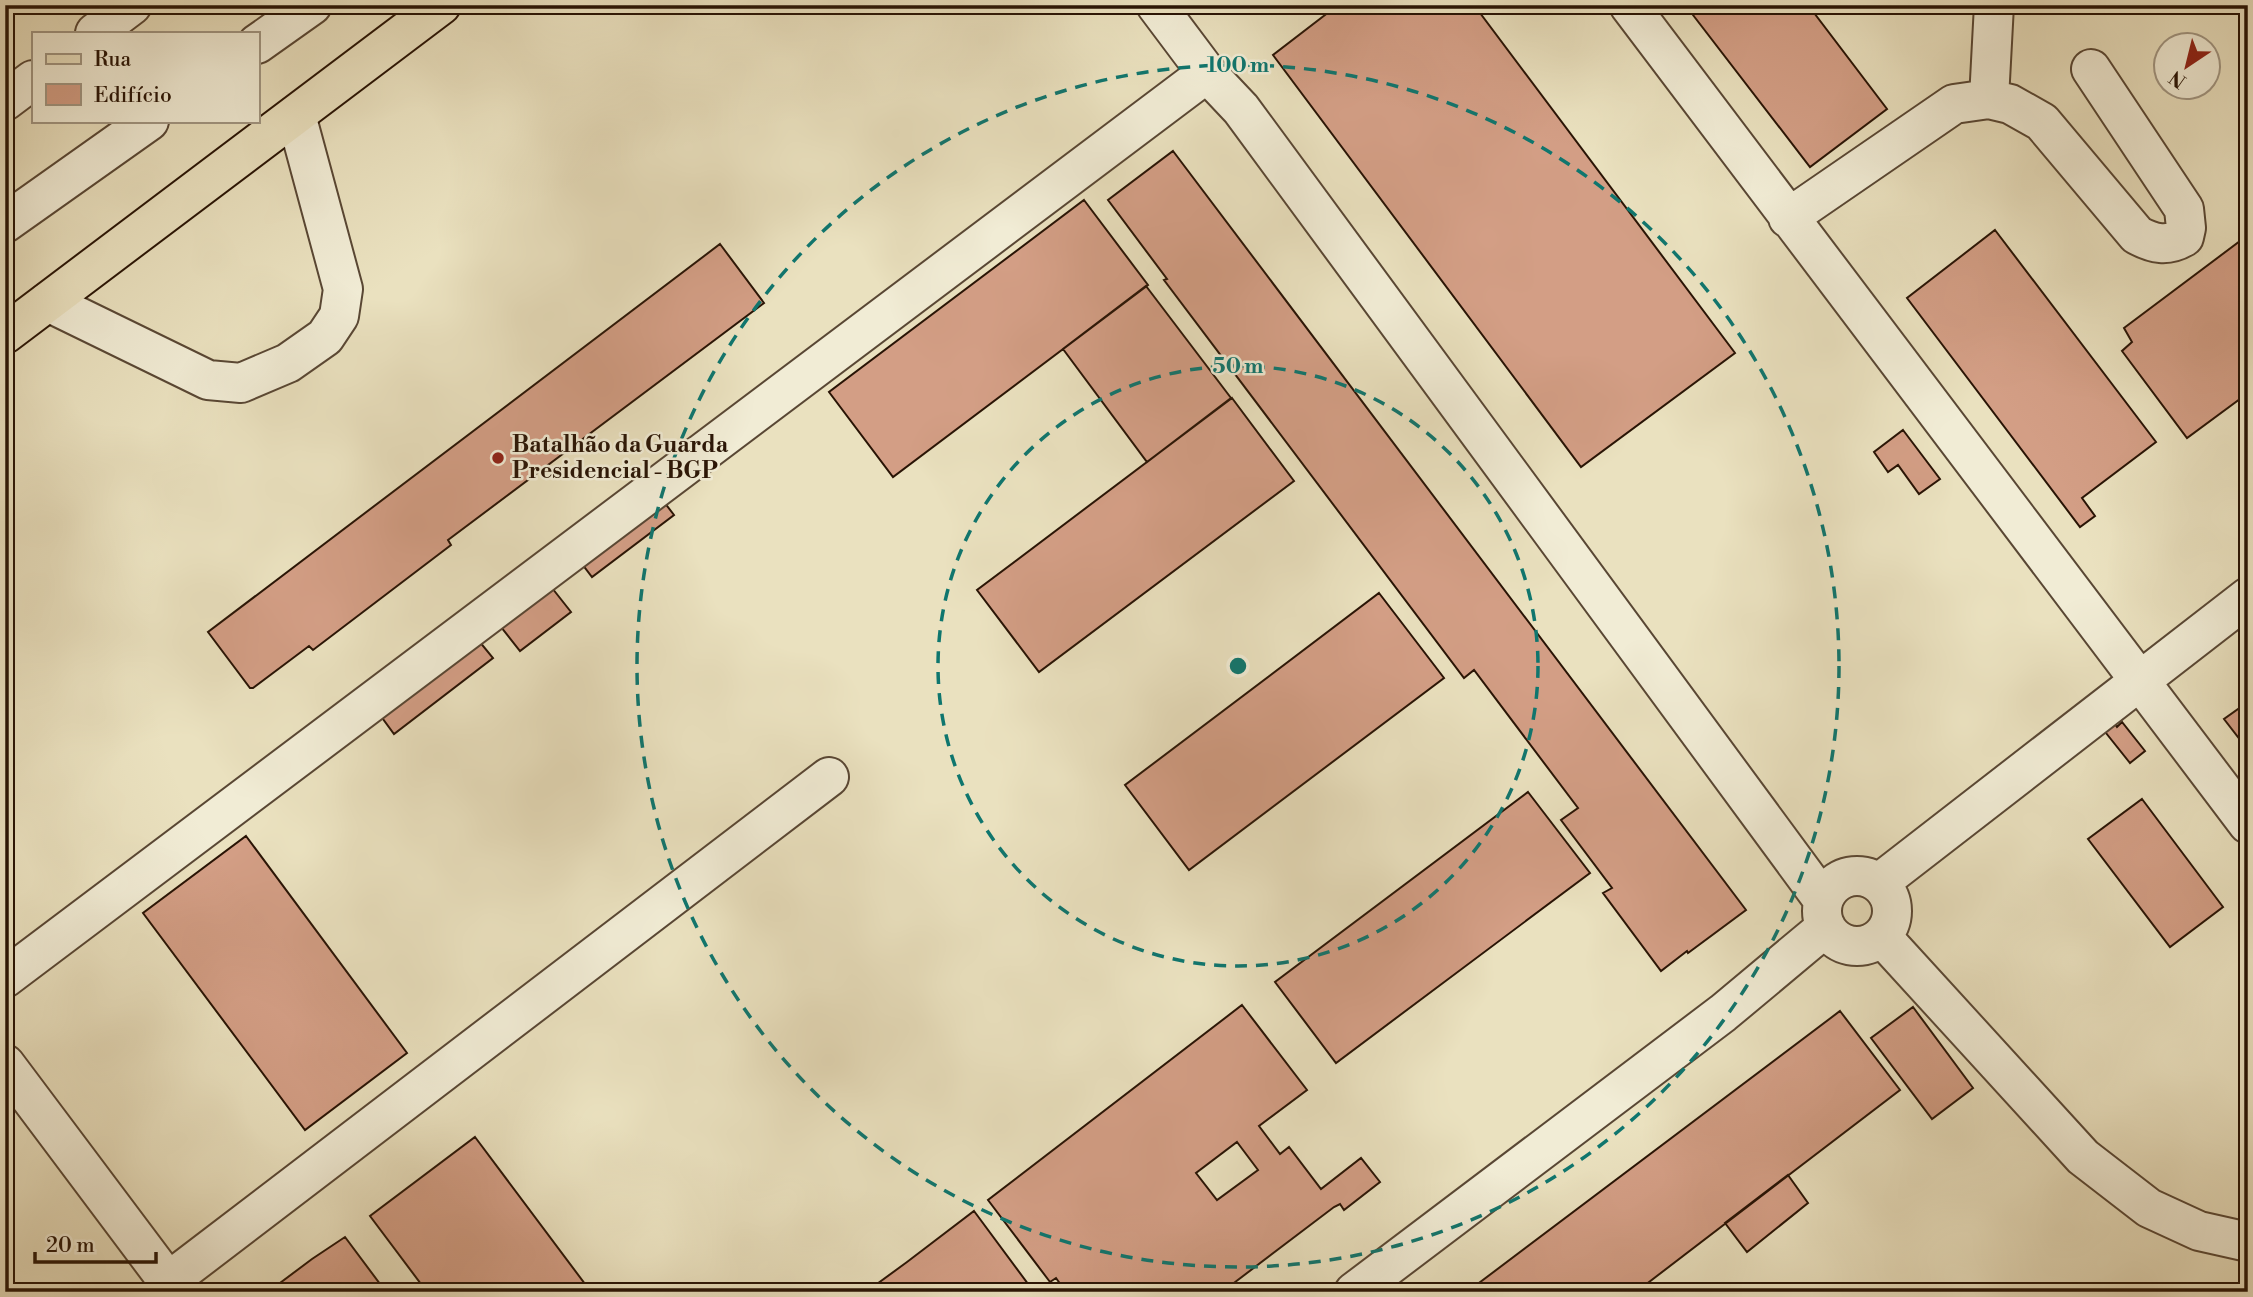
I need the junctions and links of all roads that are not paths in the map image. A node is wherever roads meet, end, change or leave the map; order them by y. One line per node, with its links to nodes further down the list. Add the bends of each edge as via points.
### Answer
1 (132, 5): 7 (street)
2 (312, 5): 8 (street)
3 (441, 5): 14 (main road)
4 (1156, 5): 10 (street)
5 (1629, 5): 16 (street)
6 (1994, 5): 12 (street)
7 (96, 32)
8 (259, 43)
9 (2091, 69): 12 (street, via 2184,209 2184,237 2172,244 2149,242 2137,235 2042,122 2010,104)
10 (1207, 73): 25 (street, via 1241,109); 27 (street)
11 (32, 81): 13 (street)
12 (1989, 99): 16 (street, via 1954,104)
13 (5, 101)
14 (296, 115): 18 (main road); 18 (street, via 343,289 339,316 325,337 288,363 241,383 208,380)
15 (148, 122): 17 (street)
16 (1788, 218): 21 (street)
17 (5, 223)
18 (48, 302): 19 (main road)
19 (5, 334)
20 (2248, 597): 21 (street)
21 (2139, 679): 23 (street); 24 (street)
22 (829, 777): 30 (street)
23 (2248, 824)
24 (1879, 883): 25 (street, via 1853,875 1840,879 1829,888); 26 (street, via 1893,909)
25 (1825, 913): 26 (street, via 1836,939 1851,946 1867,945); 31 (street, via 1723,1013)
26 (1882, 937): 29 (street, via 2083,1157 2149,1208 2199,1231)
27 (5, 978)
28 (5, 1064): 30 (street)
29 (2248, 1242)
30 (172, 1287)
31 (1354, 1292)

